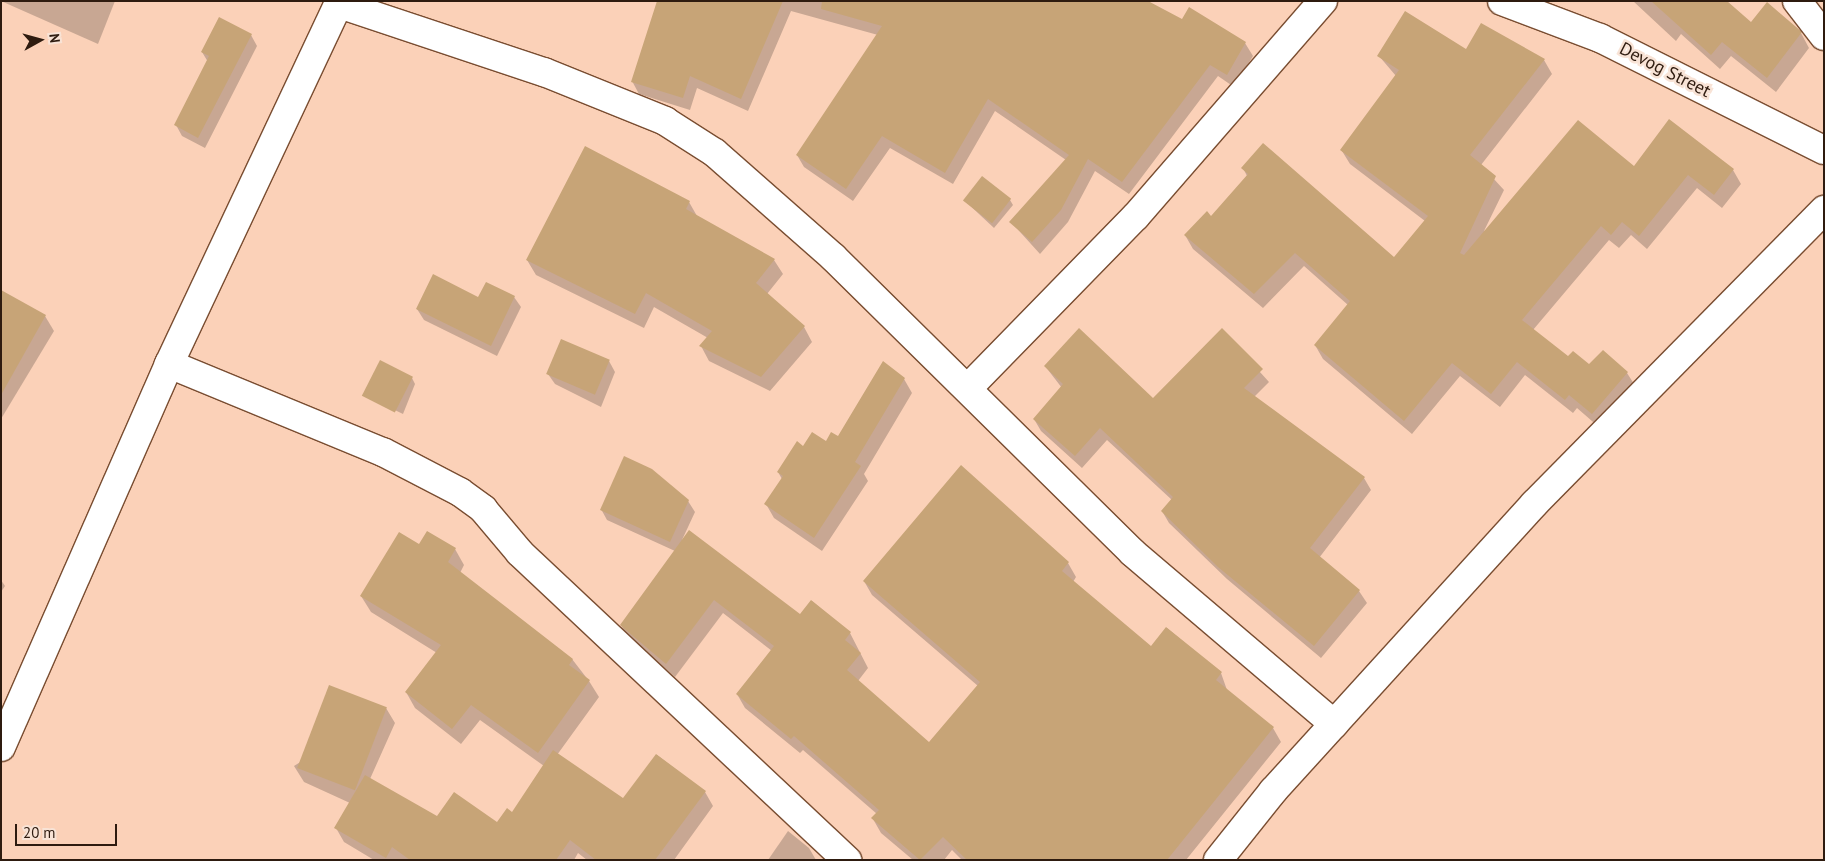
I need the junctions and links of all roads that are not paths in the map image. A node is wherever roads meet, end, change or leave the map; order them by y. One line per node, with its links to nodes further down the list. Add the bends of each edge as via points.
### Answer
1 (1323, 1): 9 (street, via 1136,216)
2 (1502, 1): 6 (street, Devog Street, via 1600,38)
3 (1797, 1): 5 (street)
4 (339, 2): 8 (street); 9 (street, via 544,72 665,121 715,153 833,256)
5 (1824, 36)
6 (1824, 150)
7 (1824, 210): 10 (street, via 1534,504)
8 (169, 364): 11 (street); 12 (street, via 383,452 468,498 483,509 520,554)
9 (970, 387): 10 (street, via 1134,553)
10 (1334, 724): 13 (street)
11 (1, 747)
12 (847, 860)
13 (1218, 860)

